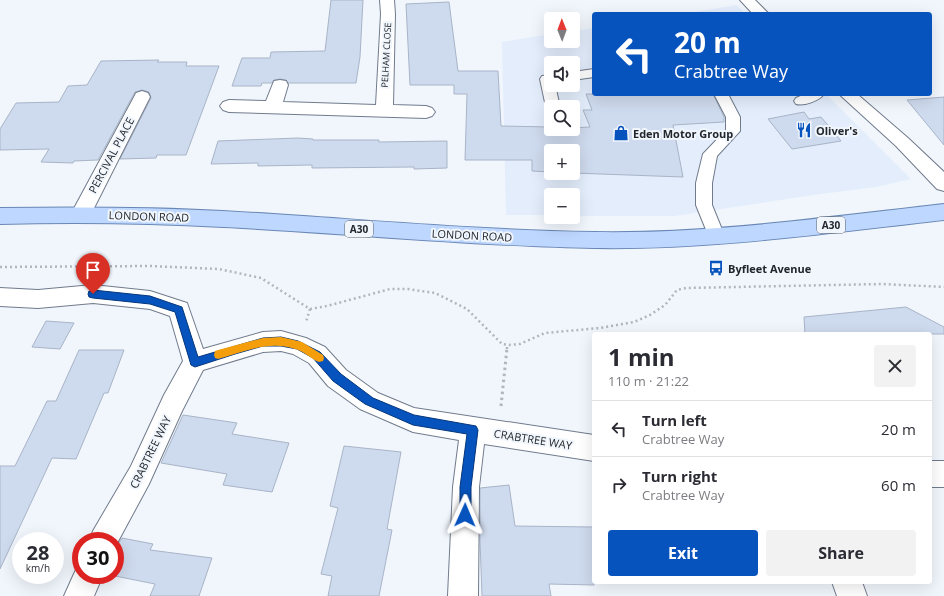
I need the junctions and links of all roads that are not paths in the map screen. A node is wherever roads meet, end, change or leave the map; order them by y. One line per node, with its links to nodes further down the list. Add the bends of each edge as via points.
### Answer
1 (387, 0): 14 (street, PELHAM CLOSE)
2 (747, 0): 3 (street)
3 (760, 12)
4 (592, 73): 5 (lane)
5 (580, 75)
6 (280, 85): 13 (street)
7 (722, 96): 20 (lane, via 733,117 733,131 710,154 704,183 704,205)
8 (812, 96): 11 (lane)
9 (849, 96): 16 (street, via 902,142)
10 (141, 97): 18 (street, PERCIVAL PLACE)
11 (801, 101)
12 (229, 106): 13 (street)
13 (273, 107): 14 (street)
14 (384, 111): 15 (street)
15 (426, 112)
16 (944, 184)
17 (944, 212): 20 (main road, LONDON ROAD / A30)
18 (81, 214): 19 (main road, LONDON ROAD / A30); 20 (main road, LONDON ROAD / A30, via 172,216 513,237 666,240)
19 (0, 216)
20 (717, 237)
21 (0, 297): 22 (street, via 38,299 93,294 150,300 179,310)
22 (195, 362): 23 (street, CRABTREE WAY, via 263,342 281,341 298,345 316,355 337,378 369,401 413,420); 27 (street, CRABTREE WAY, via 140,475)
23 (473, 430): 24 (street, CRABTREE WAY); 31 (street, via 466,487)
24 (592, 448)
25 (932, 474): 26 (street)
26 (944, 474)
27 (108, 532)
28 (84, 584): 30 (street)
29 (848, 584): 32 (street)
30 (79, 596)
31 (463, 596)
32 (852, 596)

